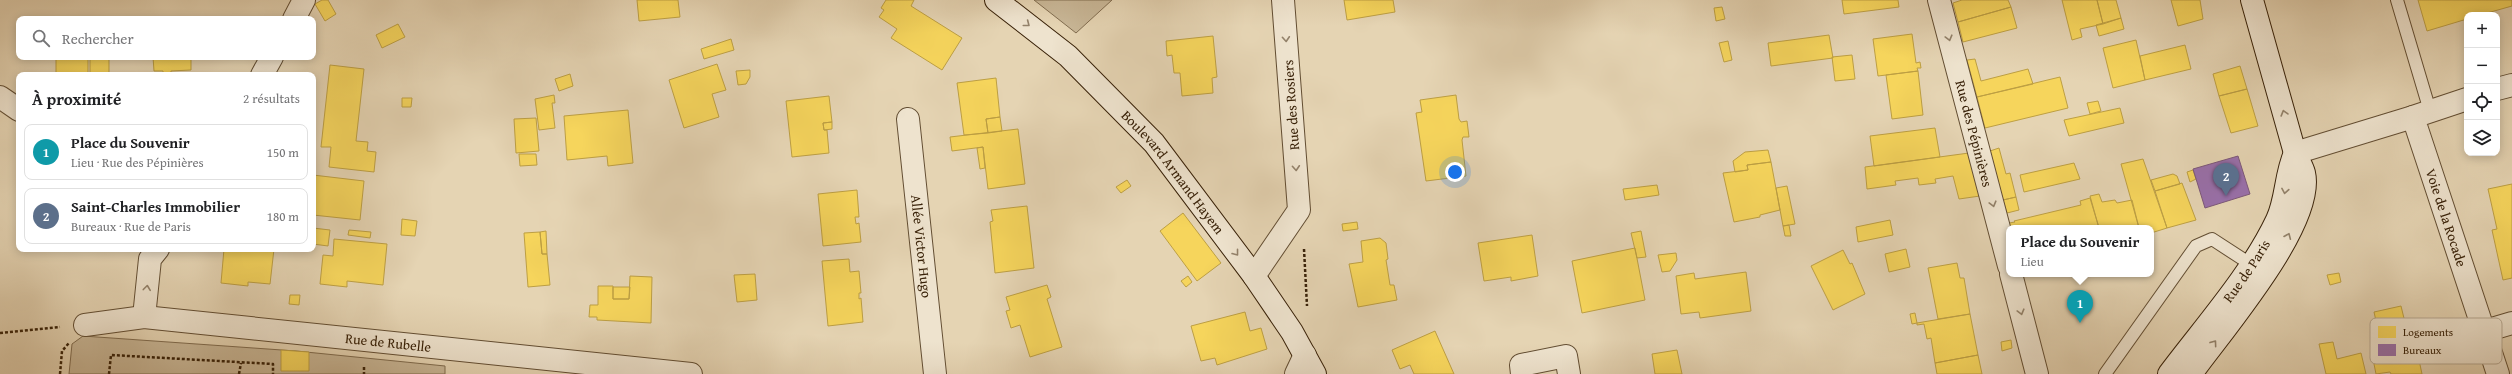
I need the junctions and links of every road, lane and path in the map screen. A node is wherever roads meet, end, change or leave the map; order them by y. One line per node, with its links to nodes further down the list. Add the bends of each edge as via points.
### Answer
1 (304, 0): 7 (street)
2 (996, 0): 22 (street, Boulevard Armand Hayem, one-way to 22, via 1068,56 1154,143)
3 (1283, 0): 18 (street, Rue des Rosiers, one-way to 18)
4 (1939, 0): 20 (street, Rue des Pépinières, one-way to 20)
5 (2252, 0): 17 (street, Rue de Paris, one-way to 5)
6 (2397, 0): 15 (lane)
7 (296, 16)
8 (270, 60): 9 (street)
9 (264, 72)
10 (2512, 84): 11 (street)
11 (2500, 88)
12 (0, 97): 14 (street)
13 (2464, 100): 15 (street)
14 (16, 108)
15 (2421, 114): 17 (street); 26 (street, Voie de la Rocade)
16 (908, 119): 39 (street, Allée Victor Hugo)
17 (2295, 154): 21 (street, Rue de Paris, via 2304,174 2302,201 2283,248)
18 (1299, 210): 22 (street); 24 (path, via 1305,259)
19 (152, 252): 25 (street, one-way to 19)
20 (2006, 255)
21 (2258, 269): 45 (lane, via 2212,239 2196,246); 46 (street, Rue de Paris); 47 (street, Rue de Paris, one-way to 21)
22 (1254, 276): 31 (street, Boulevard Armand Hayem)
23 (2012, 277): 44 (street, one-way to 44)
24 (1307, 314)
25 (144, 317): 28 (street, Rue de Rubelle); 38 (street, Rue de Rubelle)
26 (2481, 318)
27 (2512, 323): 29 (street)
28 (85, 325): 30 (path); 34 (path, via 62,351)
29 (2502, 326)
30 (0, 333)
31 (1305, 355): 40 (street); 41 (street, Boulevard Armand Hayem)
32 (241, 362): 35 (path, via 111,355); 36 (path); 37 (path, via 273,364)
33 (2495, 364): 48 (street, Voie de la Rocade)
34 (60, 374)
35 (109, 374)
36 (239, 374)
37 (273, 374)
38 (691, 374)
39 (935, 374)
40 (1296, 374)
41 (1315, 374)
42 (1522, 374): 43 (street, via 1521,366 1566,356)
43 (1569, 374)
44 (2037, 374)
45 (2105, 374)
46 (2168, 374)
47 (2190, 374)
48 (2498, 374)

